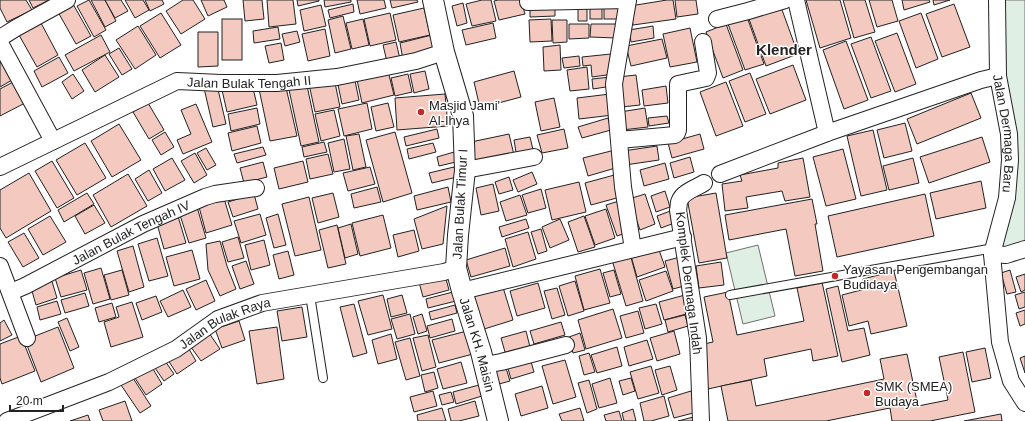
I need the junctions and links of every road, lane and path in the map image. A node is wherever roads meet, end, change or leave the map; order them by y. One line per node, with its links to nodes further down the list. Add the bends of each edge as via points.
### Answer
1 (68, 0): 9 (street)
2 (433, 0): 12 (street, Jalan Bulak Timur I)
3 (628, 0): 7 (street); 15 (street, via 614,84)
4 (786, 0): 8 (street)
5 (796, 0): 14 (street)
6 (997, 0): 13 (street, Jalan Dermaga Baru)
7 (528, 2)
8 (717, 19)
9 (0, 38)
10 (703, 42): 15 (street, via 708,73 706,78 678,84 677,133)
11 (0, 43): 16 (street)
12 (444, 52): 16 (street, Jalan Bulak Tengah II, via 416,61 337,77 277,83 177,81); 19 (street, Jalan Bulak Timur I, via 463,116)
13 (998, 76): 14 (street); 26 (street, Jalan Dermaga Baru, via 1010,160 1007,198)
14 (827, 133): 20 (street)
15 (619, 140): 24 (street)
16 (53, 141): 18 (street, Jalan Bulak Tengah II)
17 (534, 157): 19 (street)
18 (0, 168)
19 (465, 170): 28 (street, Jalan Bulak Timur I)
20 (720, 174)
21 (704, 183): 23 (street, Komplek Dermaga Indah, via 684,194 679,201)
22 (256, 188): 30 (street, Jalan Bulak Tengah IV, via 205,197 143,224)
23 (683, 237): 24 (street); 40 (street, Komplek Dermaga Indah, via 698,338)
24 (633, 249): 29 (street)
25 (1025, 249): 26 (street, via 1006,255)
26 (993, 251): 32 (lane); 37 (street, Jalan Dermaga Baru, via 1000,342 1011,381)
27 (0, 266): 30 (street)
28 (456, 268): 29 (street, Jalan KH. Maisin); 31 (street, Jalan Bulak Raya)
29 (462, 291): 35 (street, Jalan KH. Maisin)
30 (11, 292): 33 (street)
31 (310, 295): 36 (lane); 38 (street, Jalan Bulak Raya, via 262,303 218,319 176,349 109,382)
32 (730, 295)
33 (27, 338)
34 (566, 345): 35 (street)
35 (485, 365): 39 (street, Jalan KH. Maisin)
36 (323, 378)
37 (1025, 403)
38 (7, 421)
39 (498, 421)
40 (701, 421)

